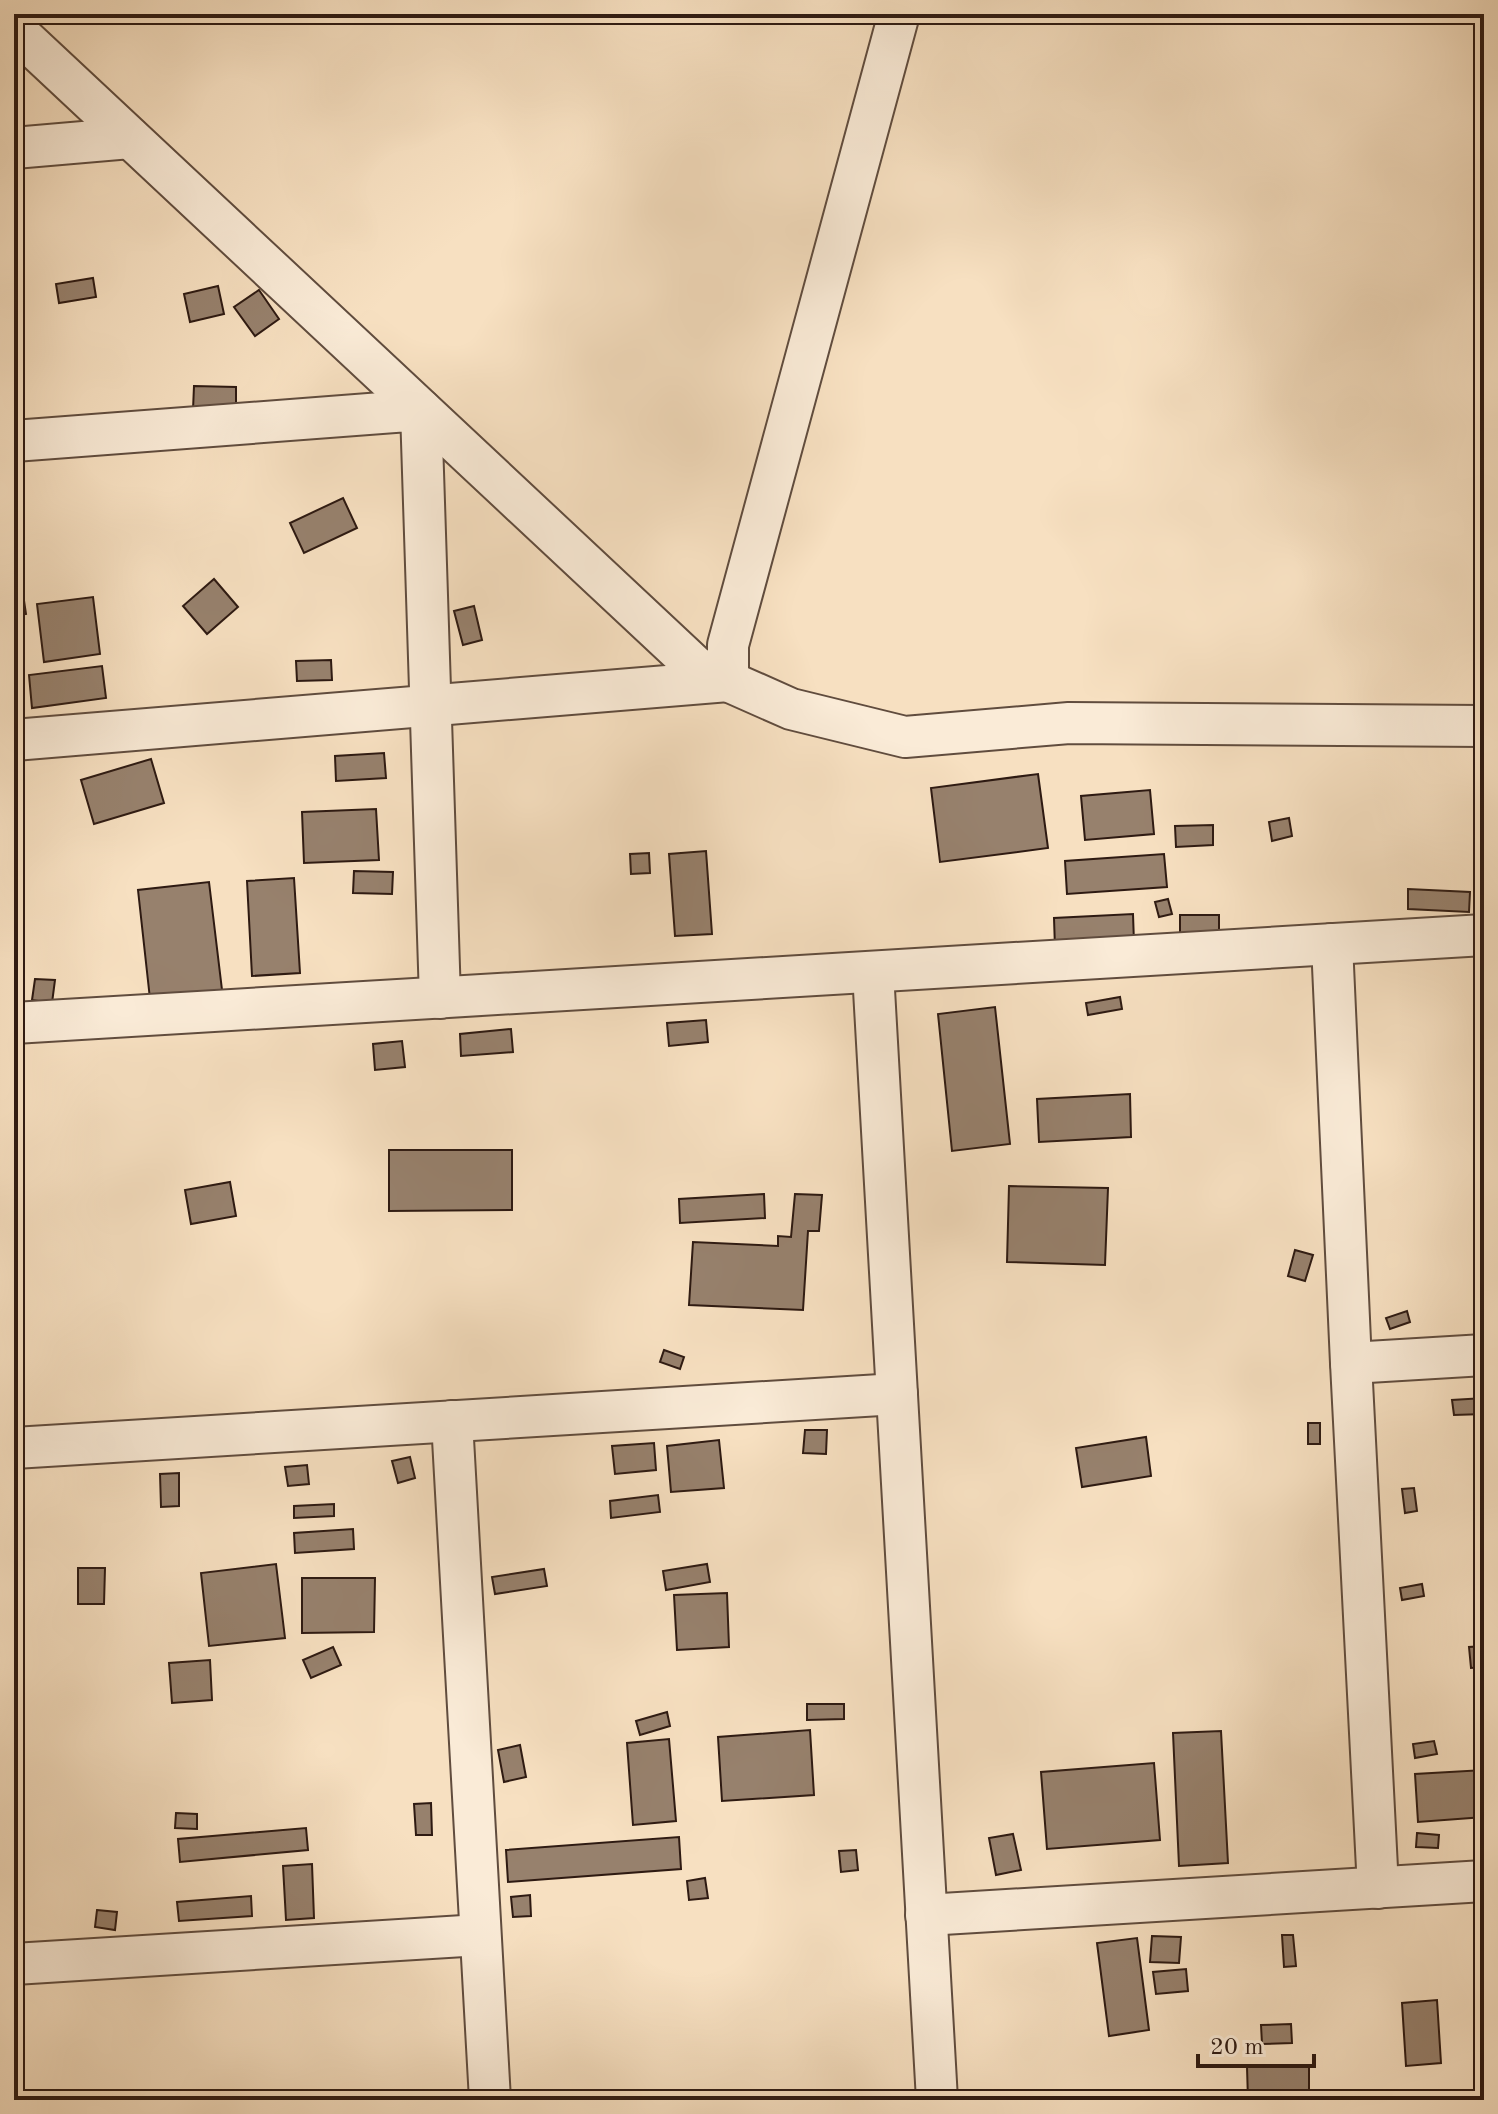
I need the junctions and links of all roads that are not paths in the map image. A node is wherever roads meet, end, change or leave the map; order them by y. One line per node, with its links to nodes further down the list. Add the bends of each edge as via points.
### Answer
1 (899, 14): 7 (street, via 728,645)
2 (14, 29): 3 (street)
3 (130, 138): 4 (street); 5 (street)
4 (14, 148)
5 (421, 410): 6 (street); 7 (street, via 696,667); 8 (street)
6 (14, 441)
7 (728, 681): 8 (street); 9 (street, via 791,709 905,737 1069,723)
8 (430, 705): 10 (street); 14 (street)
9 (1484, 726)
10 (14, 740)
11 (1484, 935): 12 (street)
12 (1332, 944): 13 (street); 17 (street)
13 (873, 972): 14 (street); 18 (street)
14 (440, 998): 15 (street)
15 (14, 1023)
16 (1484, 1355): 17 (street)
17 (1351, 1363): 22 (street)
18 (897, 1394): 19 (street); 23 (street)
19 (452, 1421): 20 (street); 24 (street)
20 (14, 1448)
21 (1484, 1881): 22 (street)
22 (1378, 1888): 23 (street)
23 (926, 1915): 27 (street)
24 (480, 1935): 25 (street); 26 (street)
25 (14, 1964)
26 (490, 2100)
27 (937, 2100)

